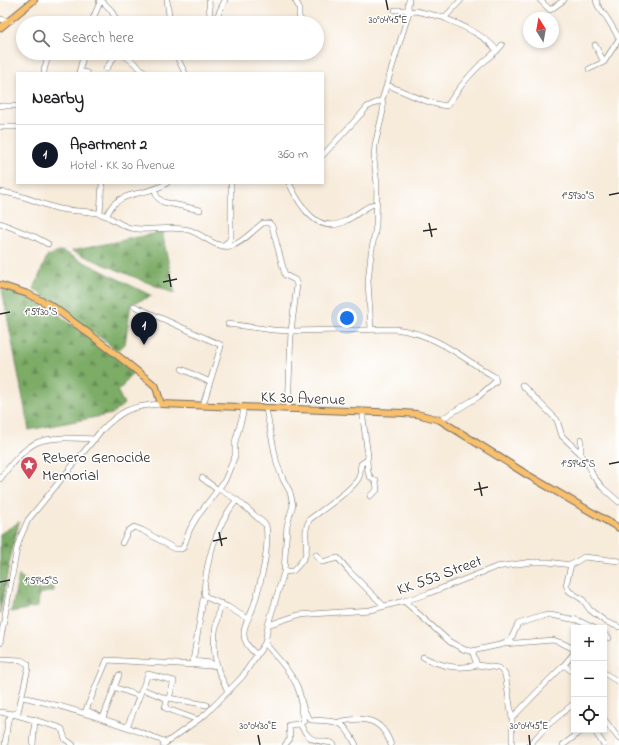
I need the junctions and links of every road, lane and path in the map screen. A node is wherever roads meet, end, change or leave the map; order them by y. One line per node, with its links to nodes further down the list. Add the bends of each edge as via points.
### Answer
1 (34, 0): 14 (main road)
2 (100, 0): 16 (street); 17 (street)
3 (167, 0): 18 (street)
4 (209, 0): 19 (street)
5 (225, 0): 20 (street)
6 (295, 0): 21 (street, via 299,7)
7 (409, 0): 13 (street)
8 (461, 0): 22 (street)
9 (540, 0): 10 (street, via 550,10)
10 (564, 0)
11 (596, 0): 26 (street)
12 (395, 10): 13 (street)
13 (409, 12): 22 (street, via 416,11); 42 (street)
14 (16, 16)
15 (16, 16): 24 (main road)
16 (94, 16)
17 (114, 16)
18 (169, 16)
19 (209, 16)
20 (217, 16)
21 (299, 16)
22 (442, 17): 29 (street, via 472,30)
23 (0, 19): 24 (street)
24 (11, 21): 25 (main road)
25 (0, 28)
26 (619, 39): 35 (street)
27 (502, 45): 29 (street)
28 (595, 45): 35 (street)
29 (497, 51): 42 (street, via 465,80 447,106)
30 (48, 60): 38 (street)
31 (82, 60): 39 (street)
32 (112, 60): 36 (street)
33 (130, 60): 40 (street)
34 (178, 60): 41 (street)
35 (604, 62): 37 (street)
36 (106, 68)
37 (589, 69)
38 (44, 72)
39 (79, 72)
40 (145, 72)
41 (184, 72)
42 (387, 86): 43 (street)
43 (382, 100): 48 (street, via 363,112); 56 (street, via 383,111 374,160)
44 (0, 106): 45 (street)
45 (16, 106)
46 (0, 127): 47 (street)
47 (16, 127)
48 (324, 153)
49 (102, 184): 58 (street)
50 (165, 184): 54 (street)
51 (231, 184): 62 (street, via 232,236)
52 (289, 184): 56 (street, via 297,201 309,215 326,225 348,220)
53 (0, 189): 55 (street)
54 (155, 190): 57 (street, via 157,197 163,202); 59 (street, via 121,199 114,203)
55 (3, 192): 58 (street, via 67,211)
56 (376, 203): 66 (street, via 376,226 368,281)
57 (200, 210)
58 (100, 214): 59 (street)
59 (106, 216): 62 (street, via 124,227 138,230 190,230)
60 (0, 223): 61 (street)
61 (48, 244)
62 (222, 246): 67 (street, via 235,244 263,223 272,226 285,274 297,283)
63 (0, 285): 71 (main road, via 28,294 52,306 84,329 152,383 156,387)
64 (134, 306): 69 (street, via 222,346)
65 (228, 324): 67 (street)
66 (371, 329): 67 (street); 77 (street, via 412,331 430,337 456,351 495,378 496,381 478,397)
67 (291, 331): 75 (street)
68 (182, 368): 69 (street)
69 (210, 382): 72 (street)
70 (522, 385): 80 (street, via 557,420 562,436)
71 (161, 404): 72 (main road, KK 30 Avenue); 78 (street, via 145,405 122,412 112,419)
72 (203, 406): 73 (main road, KK 30 Avenue)
73 (243, 408): 74 (main road, KK 30 Avenue); 84 (street, via 235,442 235,456)
74 (266, 409): 75 (main road, KK 30 Avenue); 93 (street, via 277,464 292,498 286,532)
75 (288, 410): 76 (main road, KK 30 Avenue)
76 (363, 411): 77 (main road, KK 30 Avenue, via 417,414); 81 (street)
77 (440, 420): 88 (main road, KK 30 Avenue)
78 (95, 439): 83 (street, via 62,439 33,444 11,464); 102 (street, via 28,520 17,548)
79 (581, 439): 80 (street)
80 (581, 454): 87 (street, via 599,484)
81 (367, 460): 85 (street, via 368,474 377,484 377,490); 93 (street, via 361,464 360,474 354,484 305,525 304,557 293,571)
82 (202, 478): 84 (street)
83 (0, 479)
84 (219, 490): 86 (street); 89 (street, via 197,517 183,548 175,549 134,527 128,531)
85 (370, 496)
86 (237, 500): 96 (street, via 224,519 209,560 204,594); 98 (street, via 266,525 267,533 262,571)
87 (619, 502)
88 (619, 528)
89 (122, 543)
90 (316, 555): 97 (street, via 322,562 338,558)
91 (619, 561): 92 (street, via 584,557)
92 (571, 565): 95 (street, KK 553 Street, via 532,562 496,567); 101 (street, via 566,585 568,591 583,600 590,610 606,622)
93 (284, 572): 99 (street)
94 (203, 600): 117 (street, via 193,661 211,663 213,666 107,660 86,710 103,718)
95 (404, 601): 97 (street, KK 553 Street); 106 (street, via 450,642 465,650)
96 (220, 603): 98 (street); 119 (street, via 214,655)
97 (384, 606): 99 (street, KK 553 Street, via 370,610 298,615)
98 (248, 619): 107 (street, via 244,635 246,642)
99 (268, 625): 103 (street)
100 (588, 625): 104 (street, via 577,620 543,616 518,624 511,638)
101 (619, 627)
102 (0, 643)
103 (265, 643): 107 (street); 122 (street, via 298,687)
104 (504, 644): 105 (street, via 552,640); 106 (street)
105 (571, 648)
106 (472, 650): 111 (street)
107 (257, 655): 119 (street)
108 (571, 656): 112 (street)
109 (423, 657): 111 (street, via 456,668)
110 (0, 658): 121 (street, via 21,660 28,664)
111 (477, 665): 127 (street, via 499,668 505,674)
112 (564, 666): 113 (street); 127 (street)
113 (571, 671)
114 (607, 674): 116 (street)
115 (119, 675): 117 (street)
116 (619, 682)
117 (114, 687): 120 (street)
118 (142, 689): 120 (street); 123 (street, via 148,674 174,681 169,698); 129 (street, via 165,698 165,708)
119 (228, 692): 129 (street)
120 (140, 696): 133 (street)
121 (23, 697): 126 (street, via 18,712); 138 (street, via 136,730)
122 (301, 701): 130 (street, via 311,720); 132 (street, via 300,711 304,721)
123 (207, 705)
124 (571, 707): 148 (street, via 549,724)
125 (0, 712): 126 (street)
126 (13, 714): 128 (street); 139 (street, via 8,720)
127 (512, 718): 147 (street)
128 (34, 719): 136 (street, via 62,729); 140 (street)
129 (198, 720): 138 (street)
130 (339, 722): 145 (street, via 344,725); 146 (street, via 353,718 376,722)
131 (607, 723): 137 (street)
132 (300, 724): 143 (street, via 289,725 290,739); 144 (street, via 310,738)
133 (128, 725)
134 (579, 733): 149 (street)
135 (596, 733): 150 (street)
136 (65, 739): 141 (street); 142 (street)
137 (619, 740)
138 (164, 743)
139 (5, 745)
140 (33, 745)
141 (64, 745)
142 (73, 745)
143 (285, 745)
144 (334, 745)
145 (356, 745)
146 (391, 745)
147 (512, 745)
148 (529, 745)
149 (564, 745)
150 (604, 745)

